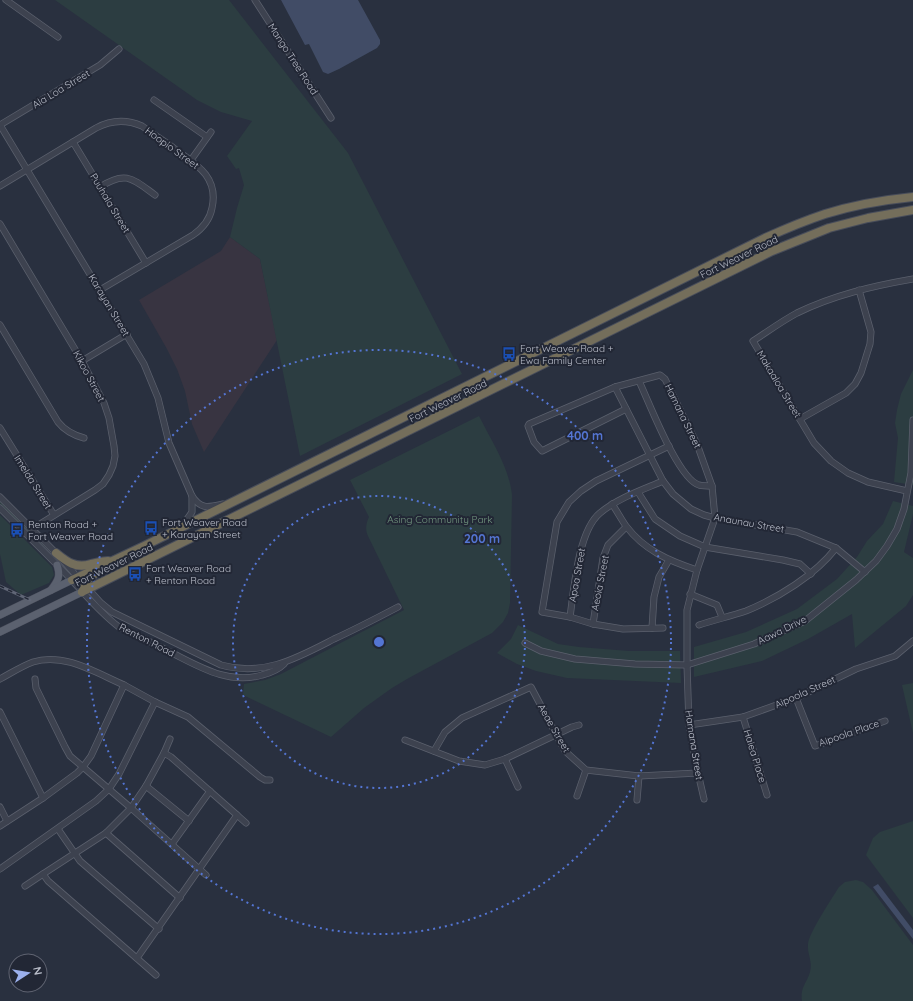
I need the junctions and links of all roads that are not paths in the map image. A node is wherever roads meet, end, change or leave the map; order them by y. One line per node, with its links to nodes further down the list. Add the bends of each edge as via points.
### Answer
1 (6, 0): 3 (street)
2 (255, 0): 6 (street, Mango Tree Road)
3 (58, 37)
4 (119, 49): 7 (street, Ala Loa Street, via 100,65)
5 (154, 100): 9 (street)
6 (331, 118)
7 (0, 125): 12 (street, Karayan Street)
8 (211, 132): 9 (street)
9 (207, 137): 11 (street)
10 (73, 142): 11 (street, Hoopio Street, via 106,123 127,121 142,126); 12 (street, Hoopio Street); 14 (street, Puuhala Street)
11 (191, 160): 19 (street, Hoopio Street, via 205,172 212,186 210,216 198,232)
12 (27, 170): 13 (street, Hoopio Street); 21 (street, Karayan Street)
13 (0, 186)
14 (100, 187): 15 (street, via 114,179 126,178 136,181); 19 (street, Puuhala Street)
15 (155, 195)
16 (913, 197): 41 (highway, Fort Weaver Road, via 864,204 796,224)
17 (913, 210): 59 (highway, Fort Weaver Road, via 829,228 772,251)
18 (0, 224): 25 (street, Kikoo Street)
19 (146, 263): 21 (street, Hoopio Street)
20 (913, 279): 22 (street, Makaaloa Street)
21 (100, 290): 24 (street, Karayan Street)
22 (859, 290): 29 (street, via 871,332 861,373 846,393); 29 (street, Makaaloa Street, via 796,314 753,341)
23 (0, 325): 32 (street, via 61,426 71,434)
24 (127, 334): 25 (street); 39 (street, Karayan Street, via 151,379 169,443)
25 (82, 361): 44 (street, Kikoo Street, via 107,410 114,446 114,461 109,475 99,487)
26 (639, 381): 27 (street, Hamana Street); 33 (street); 36 (street, Hamana Street, via 660,375 665,379 697,444)
27 (615, 387): 28 (street, Anaunau Street); 28 (street, Hamana Street, via 529,424 534,442 542,450)
28 (626, 409): 34 (street, Anaunau Street)
29 (800, 419): 37 (street, Makaaloa Street, via 814,443 831,461 848,473 868,482)
30 (913, 420): 37 (street, Aawa Drive, via 911,474)
31 (0, 428): 44 (street, Imelda Street)
32 (84, 438)
33 (669, 446): 34 (street); 36 (street, via 681,468 690,478 699,485)
34 (650, 456): 35 (street, Anaunau Street); 64 (street, via 596,481 581,491 569,502 557,522 542,612)
35 (663, 481): 38 (street, Apaa Street); 45 (street, Anaunau Street, via 673,494 692,509)
36 (712, 486): 45 (street, Hamana Street)
37 (907, 491): 56 (street, Aawa Drive, via 897,529 887,546)
38 (638, 492): 42 (street, Apaa Street); 49 (street, via 655,519 680,536)
39 (192, 496): 41 (street, via 206,507); 47 (street, via 192,512)
40 (0, 497): 48 (street, Renton Road)
41 (227, 504): 47 (highway, Fort Weaver Road)
42 (612, 504): 46 (street); 64 (street, Apaa Street, via 598,514 582,544)
43 (0, 508): 54 (street, Renton Road)
44 (54, 514): 48 (street, Kikoo Street)
45 (715, 518): 49 (street, Hamana Street); 50 (street, Anaunau Street, via 797,532)
46 (626, 526): 52 (street, via 646,546); 66 (street, Aeoia Street, via 608,545 603,558)
47 (180, 528): 53 (highway, Fort Weaver Road)
48 (32, 529): 51 (street, Renton Road)
49 (705, 547): 55 (street, Hamana Street); 57 (street, via 800,564)
50 (836, 548): 56 (street, Anaunau Street); 57 (street)
51 (56, 553): 53 (highway, via 76,566); 58 (street, Renton Road)
52 (669, 560): 55 (street); 68 (street, via 659,577 654,597)
53 (112, 561): 58 (highway, Fort Weaver Road); 59 (highway, via 90,576)
54 (57, 565): 58 (street, Renton Road); 60 (main road, via 59,577)
55 (697, 570): 61 (street, Hamana Street)
56 (865, 572): 74 (street, Aawa Drive, via 805,621 754,644)
57 (811, 574): 65 (street, via 787,590 746,611)
58 (75, 579): 59 (street, Renton Road); 60 (main road, Fort Weaver Road)
59 (85, 589): 70 (main road, Fort Weaver Road); 73 (street, Renton Road, via 116,615 221,665 249,670); 73 (street, Renton Road, via 109,619 119,627 214,673 235,677 257,676 273,672)
60 (50, 591): 63 (main road, Fort Weaver Road)
61 (690, 594): 65 (street, via 717,605); 74 (street, Hamana Street, via 687,610)
62 (398, 608): 73 (street, Renton Road)
63 (0, 615)
64 (570, 617): 66 (street)
65 (722, 617): 67 (street)
66 (592, 624): 68 (street, via 623,629)
67 (699, 625)
68 (652, 628): 69 (street)
69 (663, 628)
70 (0, 632)
71 (913, 641): 78 (street, Aipoola Street, via 896,656 856,669)
72 (526, 643): 74 (street, Aawa Drive, via 541,651 575,660)
73 (286, 663)
74 (687, 665): 84 (street, Hamana Street)
75 (0, 679): 77 (street, via 32,662 57,659 69,661)
76 (35, 679): 91 (street, via 36,688 65,747 70,756)
77 (124, 685): 79 (street); 91 (street, via 91,756)
78 (796, 698): 81 (street, Aipoola Street); 82 (street, Aipoola Place, via 815,746)
79 (155, 702): 95 (street, via 188,717 260,777); 98 (street)
80 (0, 712): 102 (street)
81 (743, 717): 84 (street, Aipoola Street); 100 (street, Haiea Place)
82 (885, 721)
83 (578, 725): 85 (street)
84 (689, 725): 93 (street, Hamana Street)
85 (556, 734): 88 (street, Aeae Street, via 531,687 462,718 445,732); 90 (street); 92 (street, Aeae Street, via 565,751)
86 (170, 739): 89 (street)
87 (405, 740): 88 (street)
88 (434, 751): 90 (street, via 459,761 485,765)
89 (164, 753): 96 (street); 99 (street)
90 (505, 759): 97 (street)
91 (83, 767): 98 (street); 102 (street)
92 (586, 770): 94 (street); 101 (street)
93 (698, 773): 94 (street); 103 (street, Hamana Street)
94 (639, 776): 104 (street)
95 (270, 780)
96 (146, 786): 106 (street); 109 (street)
97 (518, 787)
98 (109, 789): 106 (street); 112 (street)
99 (210, 792): 107 (street); 109 (street)
100 (767, 795)
101 (577, 796)
102 (43, 798): 108 (street)
103 (704, 799)
104 (637, 800)
105 (0, 807): 108 (street)
106 (131, 808): 113 (street); 114 (street)
107 (237, 815): 110 (street); 117 (street)
108 (7, 821): 111 (street)
109 (189, 821): 114 (street)
110 (246, 823)
111 (0, 826)
112 (58, 829): 115 (street); 116 (street)
113 (106, 832): 115 (street); 121 (street)
114 (172, 844): 117 (street)
115 (75, 853): 118 (street); 122 (street, via 80,861)
116 (0, 869)
117 (200, 869): 119 (street); 121 (street)
118 (43, 874): 120 (street); 123 (street)
119 (206, 875)
120 (25, 886)
121 (180, 898): 122 (street)
122 (158, 929): 123 (street)
123 (137, 958): 124 (street)
124 (156, 975)

